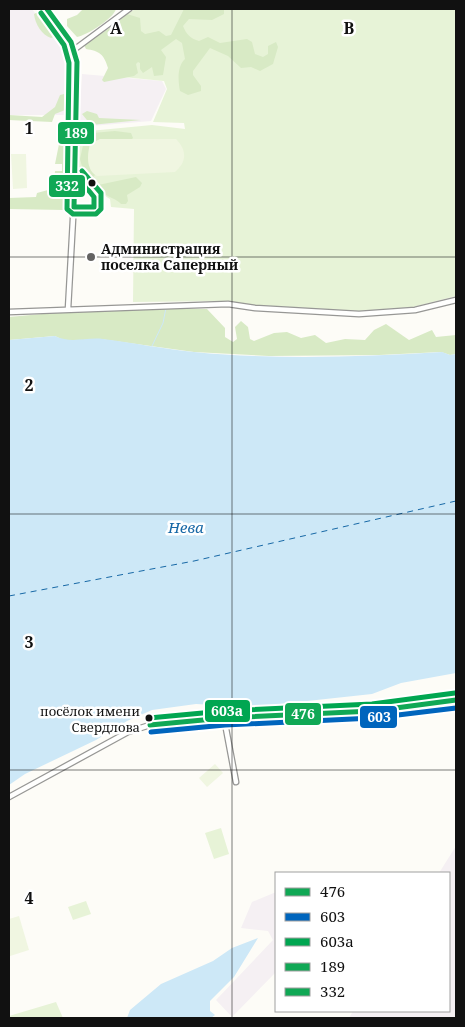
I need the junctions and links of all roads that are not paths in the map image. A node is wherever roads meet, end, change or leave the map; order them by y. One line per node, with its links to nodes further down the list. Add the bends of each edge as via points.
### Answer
1 (47, 9): 3 (street)
2 (129, 9): 3 (street)
3 (75, 49): 5 (street, via 78,81 76,175)
4 (456, 300): 5 (street, via 415,310 359,314 228,304)
5 (68, 309): 6 (street)
6 (9, 312)
7 (456, 700): 8 (street, via 373,711)
8 (224, 718): 9 (street); 10 (street)
9 (150, 725): 11 (street, via 128,732)
10 (236, 782)
11 (9, 797)

